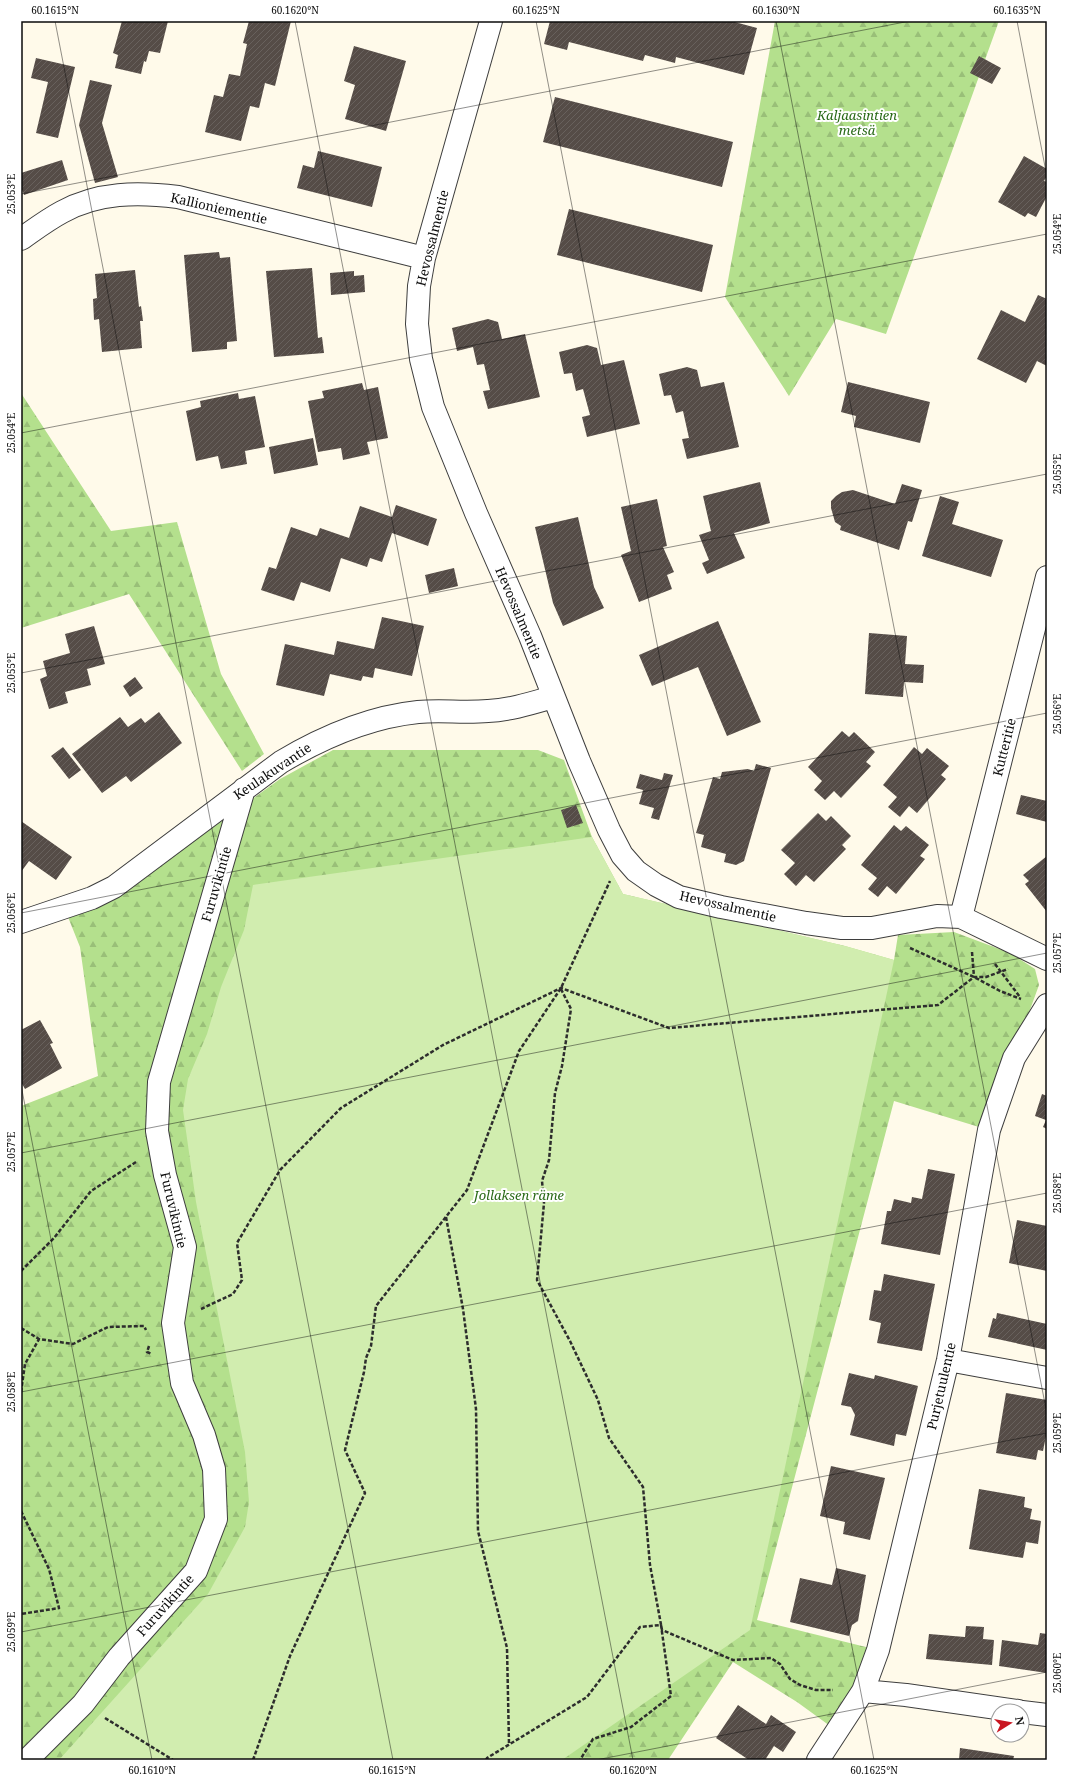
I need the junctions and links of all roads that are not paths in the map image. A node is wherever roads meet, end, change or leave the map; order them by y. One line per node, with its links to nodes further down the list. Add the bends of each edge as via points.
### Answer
1 (491, 21): 3 (street, Hevossalmentie)
2 (21, 240): 3 (street, Kallioniementie, via 62,212 78,205 124,193 153,194 178,197)
3 (424, 258): 5 (street, Hevossalmentie, via 419,286 418,324 421,359 433,407 530,636)
4 (1047, 577): 7 (street, Kutteritie)
5 (553, 697): 6 (street, Keulakuvantie, via 514,708 417,712 358,725 307,746); 7 (street, Hevossalmentie, via 622,855 656,885 679,897 842,928 872,928 937,916)
6 (244, 789): 8 (street, Keulakuvantie, via 114,887 92,898); 17 (street, Furuvikintie, via 159,1082 157,1131 165,1175 185,1247 173,1323 179,1365 182,1383 204,1435 214,1470 216,1519 196,1571 82,1704)
7 (961, 917): 9 (street)
8 (21, 922)
9 (1044, 958)
10 (1043, 1012): 11 (street, Purjetuulentie, via 1014,1058 989,1130)
11 (948, 1360): 12 (street); 13 (street, Purjetuulentie, via 878,1650)
12 (1047, 1378)
13 (863, 1691): 14 (street); 18 (street, Purjetuulentie)
14 (990, 1707)
15 (1030, 1713): 16 (street)
16 (1047, 1715)
17 (27, 1760)
18 (818, 1760)

